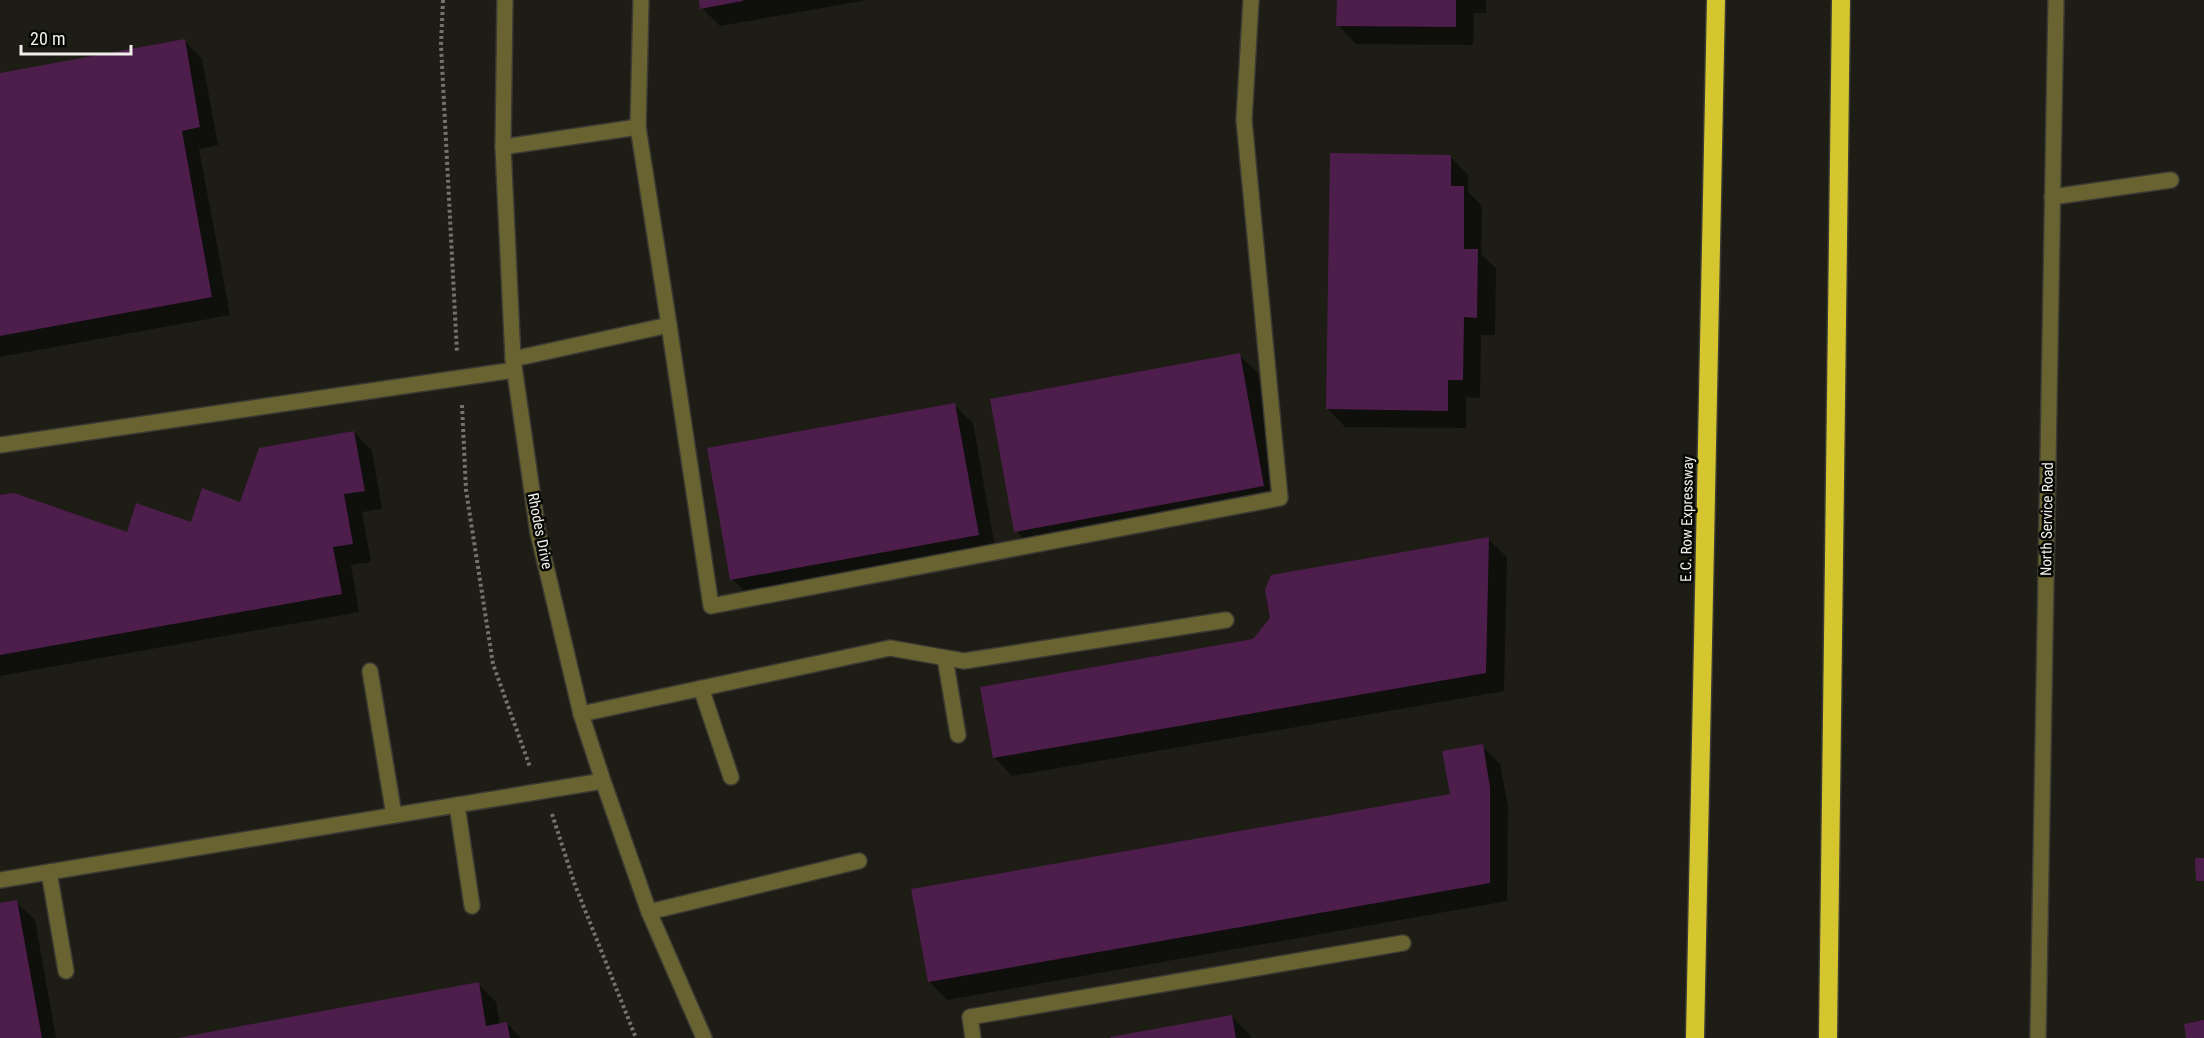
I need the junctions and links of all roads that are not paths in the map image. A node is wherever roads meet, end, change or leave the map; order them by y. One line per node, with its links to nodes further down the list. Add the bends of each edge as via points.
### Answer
1 (505, 0): 8 (street, Rhodes Drive)
2 (641, 0): 7 (street)
3 (1251, 0): 11 (street, via 1244,120 1280,498 711,606)
4 (1716, 0): 33 (highway, E.C. Row Expressway)
5 (1841, 0): 34 (highway)
6 (2056, 0): 10 (street, North Service Road)
7 (638, 127): 8 (street); 11 (street)
8 (503, 147): 12 (street, Rhodes Drive)
9 (2171, 180): 10 (street)
10 (2052, 197): 35 (street, North Service Road)
11 (669, 325): 12 (street)
12 (513, 365): 13 (street); 18 (street, Rhodes Drive, via 538,533)
13 (0, 445)
14 (1226, 620): 15 (street, via 964,661)
15 (945, 658): 17 (street, via 890,648); 19 (street)
16 (370, 671): 23 (street)
17 (701, 688): 18 (street); 20 (street)
18 (581, 714): 21 (street, Rhodes Drive)
19 (958, 735)
20 (730, 777)
21 (603, 781): 22 (street); 28 (street, Rhodes Drive)
22 (457, 805): 23 (street); 27 (street)
23 (394, 815): 25 (street)
24 (860, 861): 28 (street)
25 (49, 872): 26 (street); 30 (street)
26 (0, 880)
27 (472, 906)
28 (649, 912): 31 (street, Rhodes Drive)
29 (1403, 943): 32 (street, via 970,1017)
30 (66, 971)
31 (704, 1038)
32 (973, 1038)
33 (1695, 1038)
34 (1828, 1038)
35 (2038, 1038)

